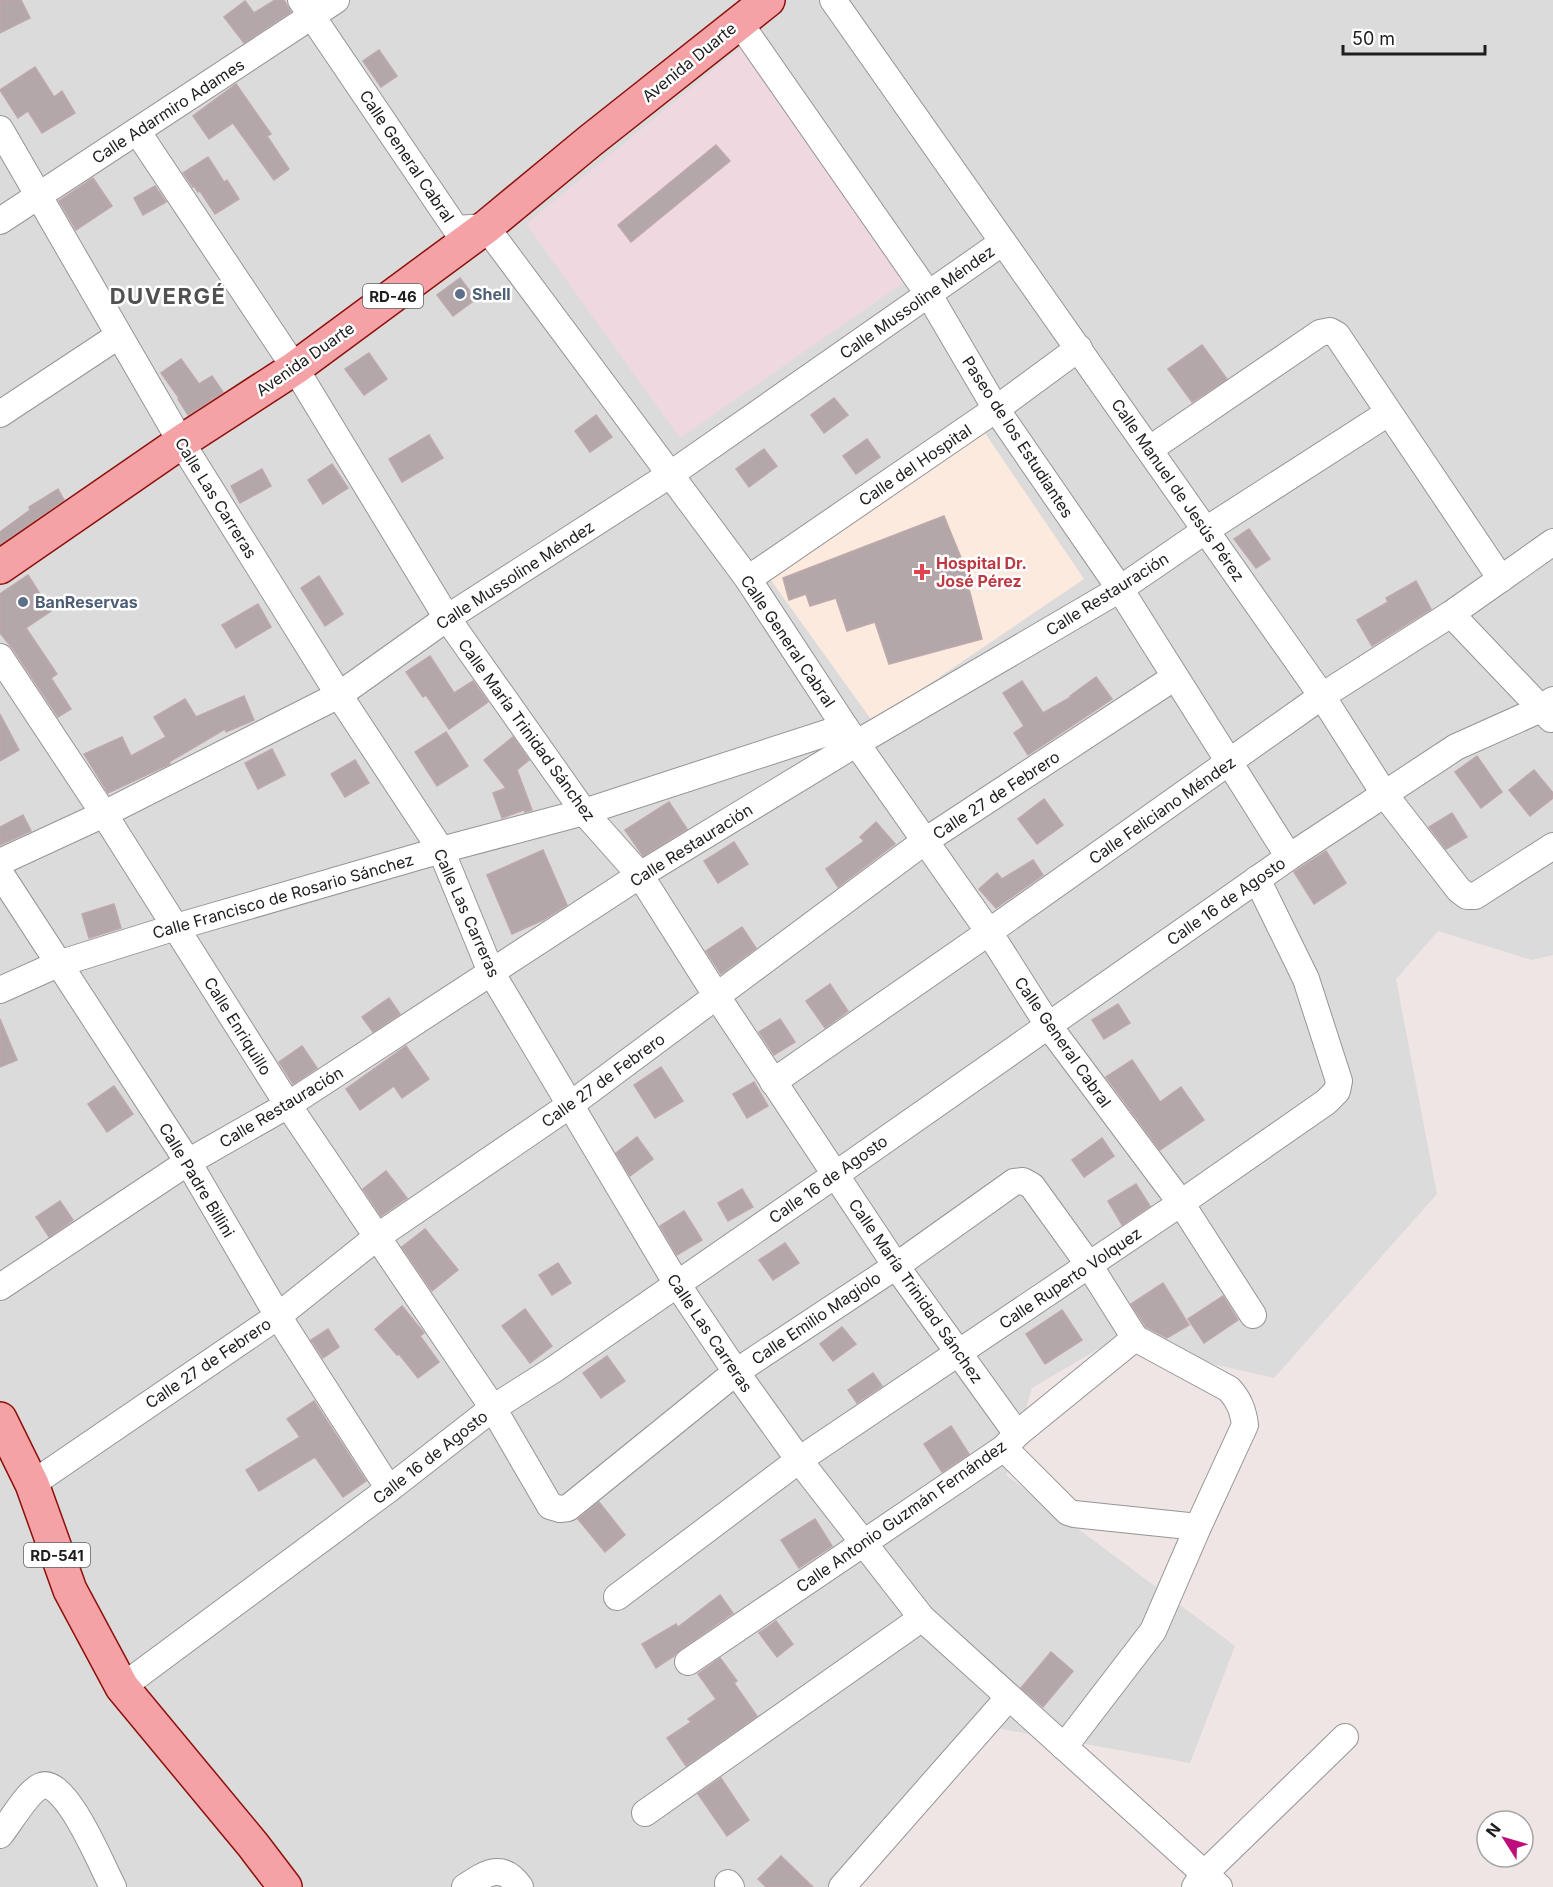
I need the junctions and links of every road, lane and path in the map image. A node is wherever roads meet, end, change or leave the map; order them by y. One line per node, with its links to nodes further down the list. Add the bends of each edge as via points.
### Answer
1 (336, 0): 4 (street, Calle Adarmiro Adames)
2 (768, 0): 5 (main road, Avenida Duarte / RD-46)
3 (833, 0): 11 (street, Calle Manuel de Jesús Pérez)
4 (307, 8): 7 (street, Calle Adarmiro Adames); 10 (street, Calle General Cabral, via 456,228)
5 (738, 22): 10 (main road, Avenida Duarte / RD-46); 12 (street, Paseo de los Estudiantes)
6 (0, 129): 8 (street, Calle Las Carreras)
7 (137, 131): 8 (street, Calle Adarmiro Adames); 15 (street, Calle María Trinidad Sánchez)
8 (38, 197): 9 (street, Calle Adarmiro Adames); 13 (street, Calle Las Carreras)
9 (0, 221)
10 (486, 227): 15 (main road, Avenida Duarte / RD-46); 21 (street, Calle General Cabral)
11 (1003, 242): 12 (street, Calle Mussoline Méndez); 14 (street, Calle Manuel de Jesús Pérez)
12 (929, 295): 16 (street, Paseo de los Estudiantes); 21 (street, Calle Mussoline Méndez)
13 (118, 336): 18 (street); 19 (street, Calle Las Carreras)
14 (1079, 348): 16 (street, Calle del Hospital); 20 (street, Calle Manuel de Jesús Pérez)
15 (295, 368): 19 (main road, Avenida Duarte / RD-46); 29 (street, Calle María Trinidad Sánchez)
16 (996, 409): 25 (street, Calle del Hospital); 27 (street, Paseo de los Estudiantes)
17 (1388, 413): 20 (street, via 1338,335 1330,331 1320,333); 22 (street, Calle Restauración); 26 (street)
18 (0, 414)
19 (181, 442): 24 (main road, Avenida Duarte / RD-46); 32 (street, Calle Las Carreras)
20 (1150, 449): 22 (street, Calle Manuel de Jesús Pérez)
21 (671, 474): 25 (street, Calle General Cabral); 29 (street, Calle Mussoline Méndez)
22 (1206, 530): 27 (street, Calle Restauración); 33 (street, Calle Manuel de Jesús Pérez)
23 (1553, 542): 26 (street, Calle Feliciano Méndez)
24 (0, 567)
25 (748, 579): 35 (street, Calle General Cabral)
26 (1501, 579): 28 (street, Calle Feliciano Méndez)
27 (1120, 589): 31 (street, Paseo de los Estudiantes); 35 (street, Calle Restauración)
28 (1451, 614): 33 (street, Calle Feliciano Méndez); 34 (street)
29 (447, 618): 32 (street, Calle Mussoline Méndez); 38 (street, Calle María Trinidad Sánchez)
30 (0, 657): 39 (street, Calle Enriquillo)
31 (1175, 677): 36 (street, Paseo de los Estudiantes); 40 (street, Calle 27 de Febrero)
32 (339, 695): 39 (street, Calle Mussoline Méndez); 42 (street, Calle Las Carreras)
33 (1322, 696): 36 (street, Calle Feliciano Méndez); 37 (street, Calle Manuel de Jesús Pérez)
34 (1549, 710): 37 (street, Calle 16 de Agosto, via 1456,747)
35 (851, 735): 38 (street, Calle Francisco de Rosario Sánchez); 40 (street, Calle General Cabral); 46 (street, Calle Restauración)
36 (1230, 763): 43 (street, Paseo de los Estudiantes); 49 (street, Calle Feliciano Méndez)
37 (1385, 795): 41 (street, Calle Manuel de Jesús Pérez, via 1467,897 1475,896); 43 (street, Calle 16 de Agosto)
38 (584, 812): 42 (street, Calle Francisco de Rosario Sánchez); 46 (street, Calle María Trinidad Sánchez)
39 (104, 814): 44 (street, Calle Mussoline Méndez); 48 (street, Calle Enriquillo)
40 (925, 841): 49 (street, Calle General Cabral); 53 (street, Calle 27 de Febrero)
41 (1553, 846)
42 (441, 850): 48 (street, Calle Francisco de Rosario Sánchez); 51 (street, Calle Las Carreras)
43 (1289, 857): 47 (street, Calle 16 de Agosto)
44 (0, 862)
45 (0, 873): 50 (street, Calle Padre Billini)
46 (640, 875): 51 (street, Calle Restauración); 53 (street, Calle María Trinidad Sánchez)
47 (1257, 879): 54 (street, Calle 16 de Agosto); 60 (street, Calle Ruperto Volquez, via 1306,979 1339,1081 1337,1091)
48 (176, 927): 50 (street, Calle Francisco de Rosario Sánchez); 56 (street, Calle Enriquillo)
49 (989, 933): 54 (street, Calle General Cabral); 55 (street, Calle Feliciano Méndez)
50 (58, 964): 52 (street, Calle Francisco de Rosario Sánchez); 58 (street, Calle Padre Billini)
51 (491, 972): 56 (street, Calle Restauración); 57 (street, Calle Las Carreras)
52 (0, 990)
53 (716, 995): 55 (street, Calle María Trinidad Sánchez); 57 (street, Calle 27 de Febrero)
54 (1048, 1024): 59 (street, Calle 16 de Agosto); 60 (street, Calle General Cabral)
55 (773, 1082): 59 (street, Calle María Trinidad Sánchez)
56 (288, 1105): 58 (street, Calle Restauración); 61 (street, Calle Enriquillo)
57 (570, 1105): 61 (street, Calle 27 de Febrero); 64 (street, Calle Las Carreras)
58 (188, 1162): 65 (street, Calle Restauración); 67 (street, Calle Padre Billini)
59 (835, 1175): 63 (street, Calle María Trinidad Sánchez); 64 (street, Calle 16 de Agosto)
60 (1181, 1203): 62 (street, Calle Ruperto Volquez); 66 (street, Calle General Cabral)
61 (377, 1237): 67 (street, Calle 27 de Febrero); 71 (street, Calle Enriquillo)
62 (1089, 1265): 63 (street, Calle Emilio Magiolo, via 1032,1186 1023,1181 1014,1182); 68 (street); 69 (street, Calle Ruperto Volquez)
63 (896, 1266): 69 (street, Calle María Trinidad Sánchez); 70 (street, Calle Emilio Magiolo)
64 (677, 1284): 70 (street, Calle Las Carreras); 71 (street, Calle 16 de Agosto)
65 (0, 1287)
66 (1253, 1315)
67 (278, 1316): 75 (street, Calle 27 de Febrero); 76 (street, Calle Padre Billini)
68 (1136, 1338): 73 (street, Calle Antonio Guzmán Fernández); 78 (street, via 1229,1389 1243,1413 1245,1425)
69 (959, 1353): 73 (street, Calle María Trinidad Sánchez); 74 (street, Calle Ruperto Volquez)
70 (736, 1372): 74 (street, Calle Las Carreras); 77 (street, Calle Emilio Magiolo, via 568,1508)
71 (493, 1408): 76 (street, Calle 16 de Agosto); 77 (street, Calle Enriquillo, via 550,1506)
72 (2, 1429): 75 (main road, RD-541)
73 (1011, 1441): 78 (street, Calle María Trinidad Sánchez, via 1068,1512); 79 (street, Calle Antonio Guzmán Fernández)
74 (799, 1460): 79 (street, Calle Las Carreras); 80 (street, Calle Ruperto Volquez)
75 (32, 1484): 83 (main road, RD-541, via 70,1590)
76 (389, 1489): 83 (street, Calle 16 de Agosto)
77 (560, 1509)
78 (1198, 1527): 86 (street, via 1153,1631)
79 (863, 1543): 81 (street, Calle Las Carreras); 82 (street, Calle Antonio Guzmán Fernández)
80 (617, 1597)
81 (922, 1618): 84 (street, Calle Las Carreras); 87 (street)
82 (688, 1662)
83 (122, 1687): 91 (main road, RD-541)
84 (1009, 1697): 86 (street, Calle Las Carreras); 94 (street)
85 (1345, 1737): 89 (street)
86 (1064, 1747): 89 (street, Calle Las Carreras)
87 (645, 1813)
88 (0, 1836): 90 (street, via 32,1793 42,1785 51,1785 76,1816)
89 (1206, 1883)
90 (113, 1887)
91 (285, 1887)
92 (465, 1887): 93 (street, via 487,1872 500,1872)
93 (520, 1887)
94 (842, 1887)

